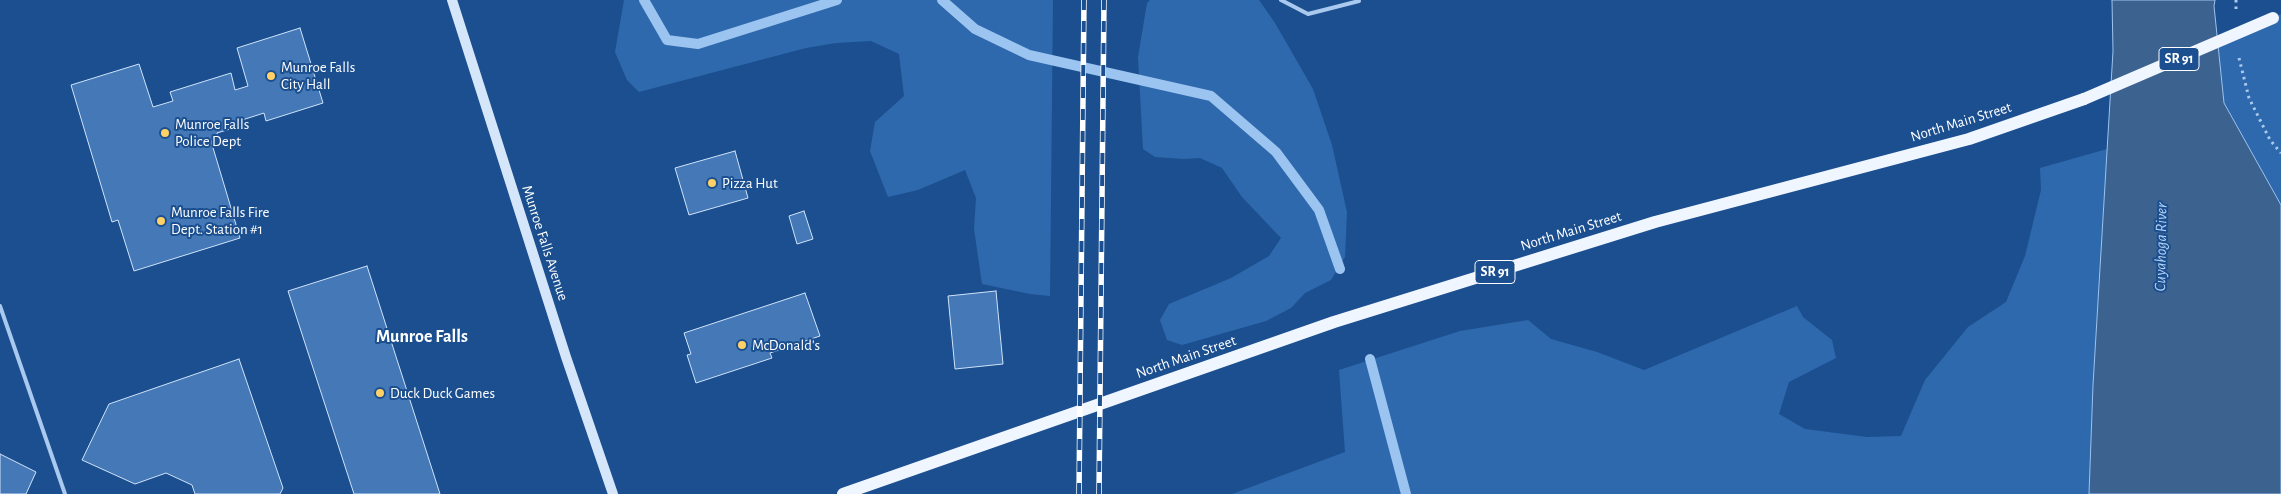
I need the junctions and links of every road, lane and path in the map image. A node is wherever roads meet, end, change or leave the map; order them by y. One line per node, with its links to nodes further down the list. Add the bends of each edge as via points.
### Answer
1 (452, 0): 11 (street, Munroe Falls Avenue)
2 (1281, 0): 4 (lane, via 1308,14)
3 (2236, 0): 6 (path)
4 (1358, 1)
5 (2277, 16): 12 (main road, North Main Street / SR 91, bridge, via 2084,99 1969,139 1655,222 1343,320)
6 (2236, 18)
7 (2238, 52): 8 (path, via 2249,98 2270,140)
8 (2281, 154)
9 (0, 306): 10 (lane)
10 (65, 494)
11 (613, 494)
12 (843, 494)

